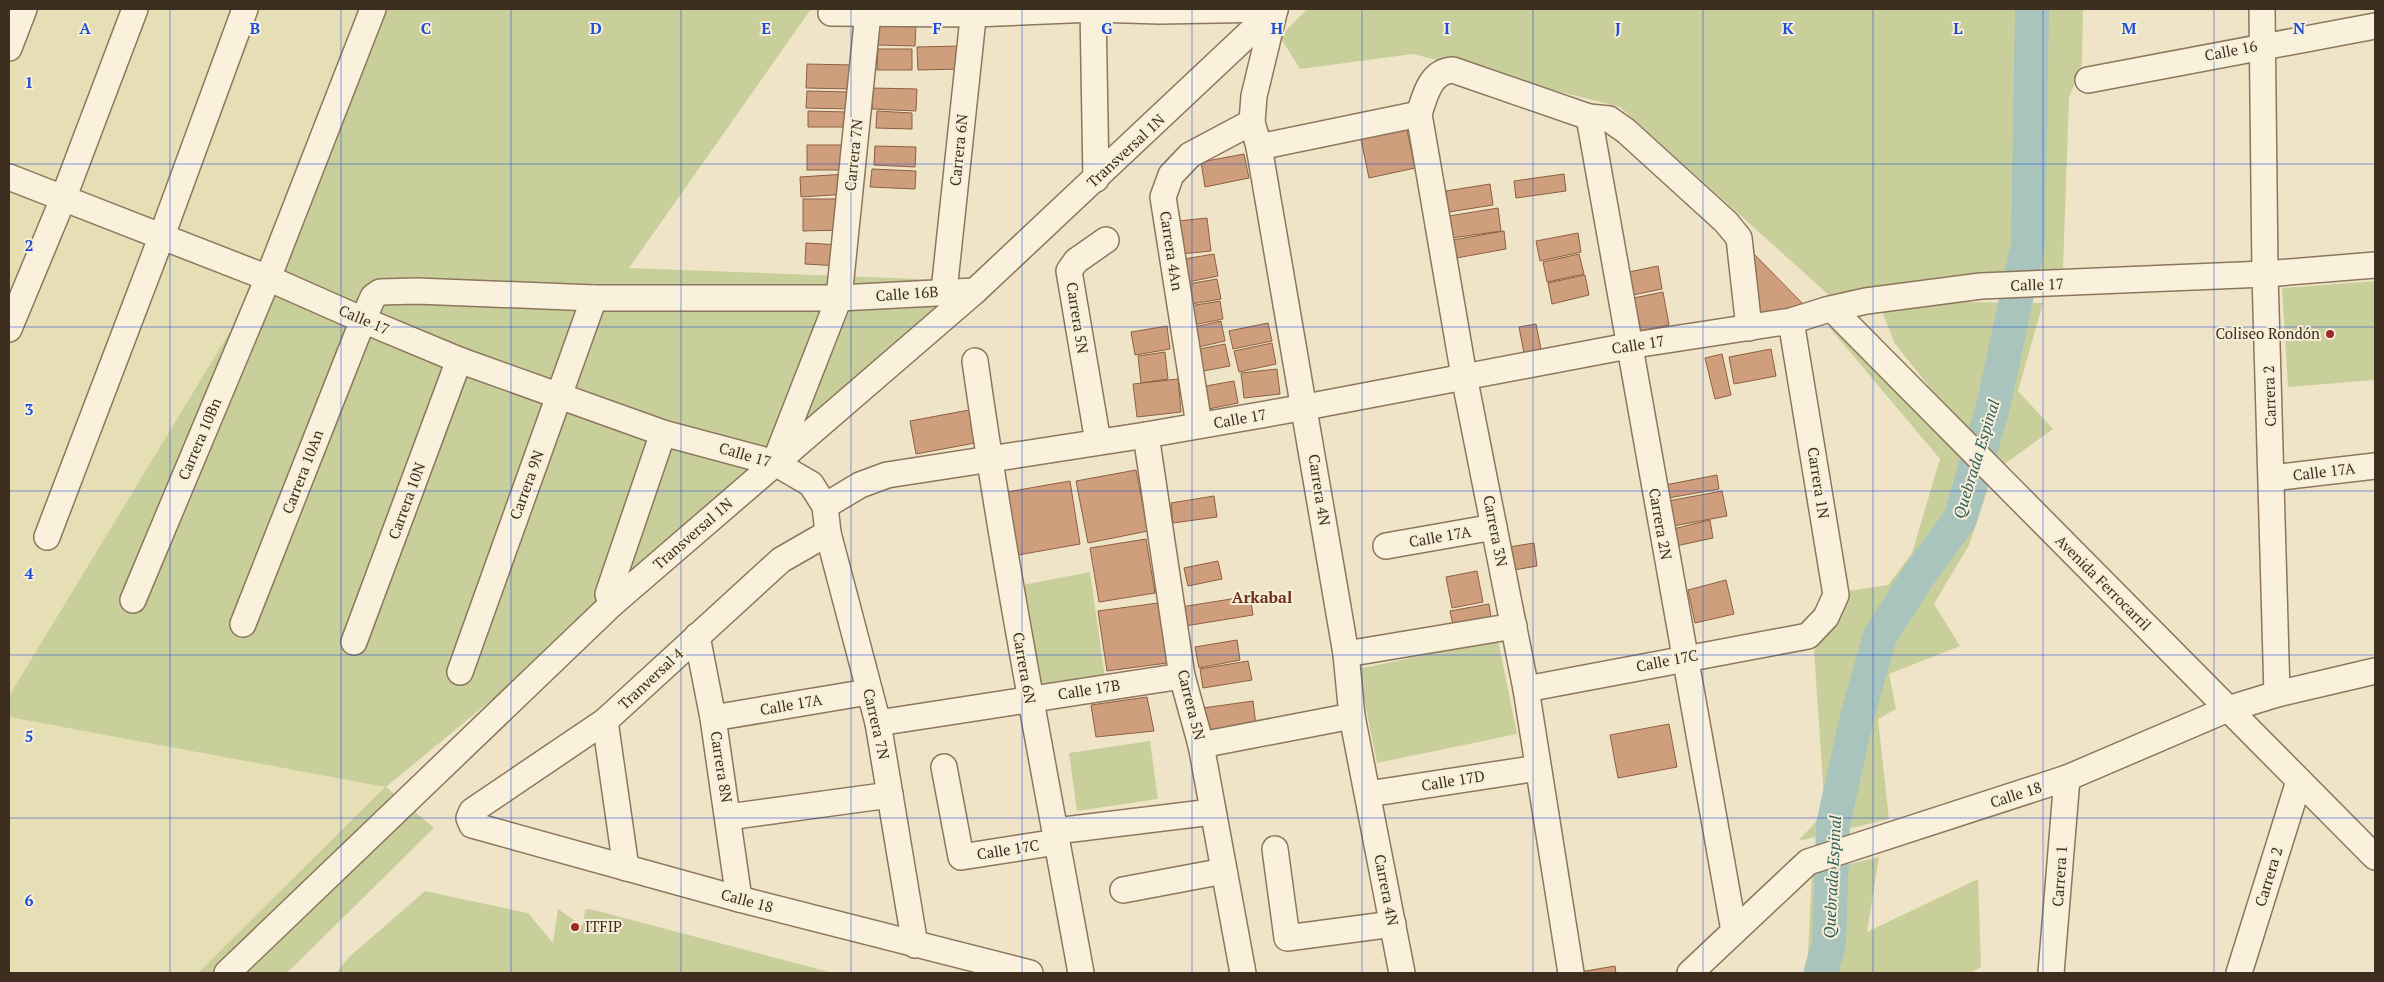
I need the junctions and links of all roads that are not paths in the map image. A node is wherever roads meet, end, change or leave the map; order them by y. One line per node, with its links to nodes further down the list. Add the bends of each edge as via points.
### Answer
1 (24, 9): 14 (street)
2 (135, 9): 22 (street)
3 (245, 9): 23 (street)
4 (373, 9): 27 (street, Carrera 10Bn)
5 (1093, 9): 8 (street); 9 (street); 21 (street)
6 (1275, 9): 8 (street); 18 (street, Carrera 4N, via 1254,96); 21 (street, Transversal 1N)
7 (2262, 9): 13 (street, Carrera 2)
8 (1160, 10)
9 (974, 11): 10 (street); 28 (street, Carrera 6N)
10 (868, 12): 11 (street); 31 (street, Carrera 7N)
11 (831, 13)
12 (2375, 26): 13 (street, Calle 16)
13 (2263, 45): 15 (street, Calle 16); 26 (street, Carrera 2)
14 (9, 48)
15 (2088, 80)
16 (1420, 114): 17 (street, Carrera 3N, via 1427,90 1444,70 1453,70); 19 (street); 40 (street, Carrera 3N)
17 (1590, 117): 35 (street, via 1609,119 1626,131 1726,222 1739,238); 37 (street, Carrera 2N)
18 (1252, 122): 19 (street, Carrera 4N); 43 (street, Carrera 4An, via 1190,156 1171,175 1163,197)
19 (1259, 146): 42 (street, Carrera 4N)
20 (9, 178): 22 (street, Calle 17)
21 (1096, 179): 29 (street, Transversal 1N)
22 (63, 199): 23 (street, Calle 17); 36 (street)
23 (161, 238): 27 (street, Calle 17); 54 (street)
24 (1106, 240): 46 (street, Carrera 5N, via 1076,261 1070,271)
25 (2375, 265): 26 (street, Calle 17)
26 (2265, 274): 32 (street, Calle 17, via 1981,286 1866,301); 50 (street, Carrera 2)
27 (268, 278): 33 (street, Calle 17); 56 (street, Carrera 10Bn)
28 (944, 291): 29 (street, Calle 16B); 31 (street, Calle 16B)
29 (975, 291): 48 (street, Transversal 1N)
30 (594, 298): 31 (street, Calle 16B); 33 (street, Carrera 10An, via 417,290 380,292 373,297); 41 (street, Carrera 9N)
31 (839, 298): 48 (street, Carrera 7N)
32 (1832, 309): 34 (street, Calle 17); 72 (street, Avenida Ferrocarril)
33 (362, 320): 38 (street, Calle 17); 58 (street, Carrera 10An)
34 (1791, 322): 35 (street, Calle 17); 61 (street, Carrera 1N, via 1836,595 1826,618)
35 (1749, 328): 37 (street, Calle 17)
36 (9, 329)
37 (1628, 346): 40 (street, Calle 17); 64 (street, Carrera 2N)
38 (459, 360): 41 (street, Calle 17); 62 (street, Carrera 10N)
39 (975, 361): 47 (street, Carrera 6N)
40 (1464, 376): 42 (street, Calle 17); 52 (street, Carrera 3N)
41 (560, 396): 44 (street, Calle 17); 66 (street, Carrera 9N)
42 (1306, 407): 43 (street, Calle 17); 63 (street, Carrera 4N)
43 (1199, 425): 45 (street, Calle 17)
44 (663, 432): 48 (street, Calle 17); 57 (street, via 608,594)
45 (1146, 435): 46 (street, Calle 17); 67 (street, Carrera 5N)
46 (1098, 442): 47 (street, Calle 17)
47 (989, 460): 51 (street, Calle 17, via 888,475 860,485); 71 (street, Carrera 6N)
48 (775, 463): 51 (street, Calle 17, via 810,484); 57 (street, Transversal 1N)
49 (2375, 466): 50 (street, Calle 17A)
50 (2272, 478): 70 (street, Carrera 2)
51 (825, 506): 53 (street, Carrera 7N)
52 (1494, 527): 55 (street, Calle 17A); 59 (street, Carrera 3N)
53 (828, 533): 60 (street, Tranversal 4, via 781,560); 69 (street, Carrera 7N)
54 (47, 537)
55 (1386, 546)
56 (133, 600)
57 (612, 604): 98 (street, Transversal 1N)
58 (243, 624)
59 (1514, 626): 63 (street); 68 (street, Carrera 3N)
60 (697, 636): 74 (street, Carrera 8N); 75 (street, Tranversal 4)
61 (1808, 636): 64 (street, Calle 17C)
62 (354, 642)
63 (1346, 654): 73 (street, Carrera 4N)
64 (1684, 658): 68 (street, Calle 17C); 95 (street, Carrera 2N)
65 (2375, 671): 70 (street, Calle 18)
66 (460, 672)
67 (1182, 676): 71 (street, Calle 17B); 77 (street, Carrera 5N)
68 (1526, 689): 79 (street, Carrera 3N)
69 (868, 692): 74 (street, Calle 17A); 76 (street, Carrera 7N)
70 (2278, 694): 72 (street, Calle 18)
71 (1029, 699): 76 (street, Calle 17B); 87 (street, Carrera 6N)
72 (2228, 708): 80 (street, Calle 18); 81 (street, Avenida Ferrocarril)
73 (1352, 716): 77 (street); 82 (street, Carrera 4N)
74 (713, 718): 85 (street, Carrera 8N)
75 (605, 721): 86 (street, Tranversal 4, via 472,812); 90 (street)
76 (878, 724): 83 (street, Carrera 7N)
77 (1201, 745): 84 (street, Carrera 5N)
78 (944, 766): 87 (street, Calle 17C, via 961,857)
79 (1538, 768): 82 (street, Calle 17D); 103 (street, Carrera 3N)
80 (2066, 778): 95 (street, Calle 18, via 1808,862); 97 (street, Carrera 1)
81 (2299, 781): 89 (street, Avenida Ferrocarril); 105 (street, Carrera 2)
82 (1368, 794): 94 (street, Carrera 4N)
83 (890, 795): 85 (street); 96 (street, Carrera 7N)
84 (1212, 812): 87 (street, Calle 17C); 91 (street, Carrera 5N)
85 (728, 817): 93 (street, Carrera 8N)
86 (469, 818): 90 (street, Calle 18, via 472,825)
87 (1057, 837): 100 (street, Carrera 6N)
88 (1275, 849): 94 (street, via 1287,938)
89 (2375, 857)
90 (626, 868): 93 (street, Calle 18)
91 (1224, 872): 92 (street); 101 (street, Carrera 5N)
92 (1123, 890)
93 (739, 899): 96 (street, Calle 18)
94 (1393, 924): 102 (street, Carrera 4N)
95 (1734, 931): 104 (street, Calle 18)
96 (915, 945): 99 (street, Calle 18)
97 (2055, 972)
98 (227, 973)
99 (1030, 973)
100 (1081, 973)
101 (1243, 973)
102 (1402, 973)
103 (1571, 973)
104 (1690, 973)
105 (2239, 973)

